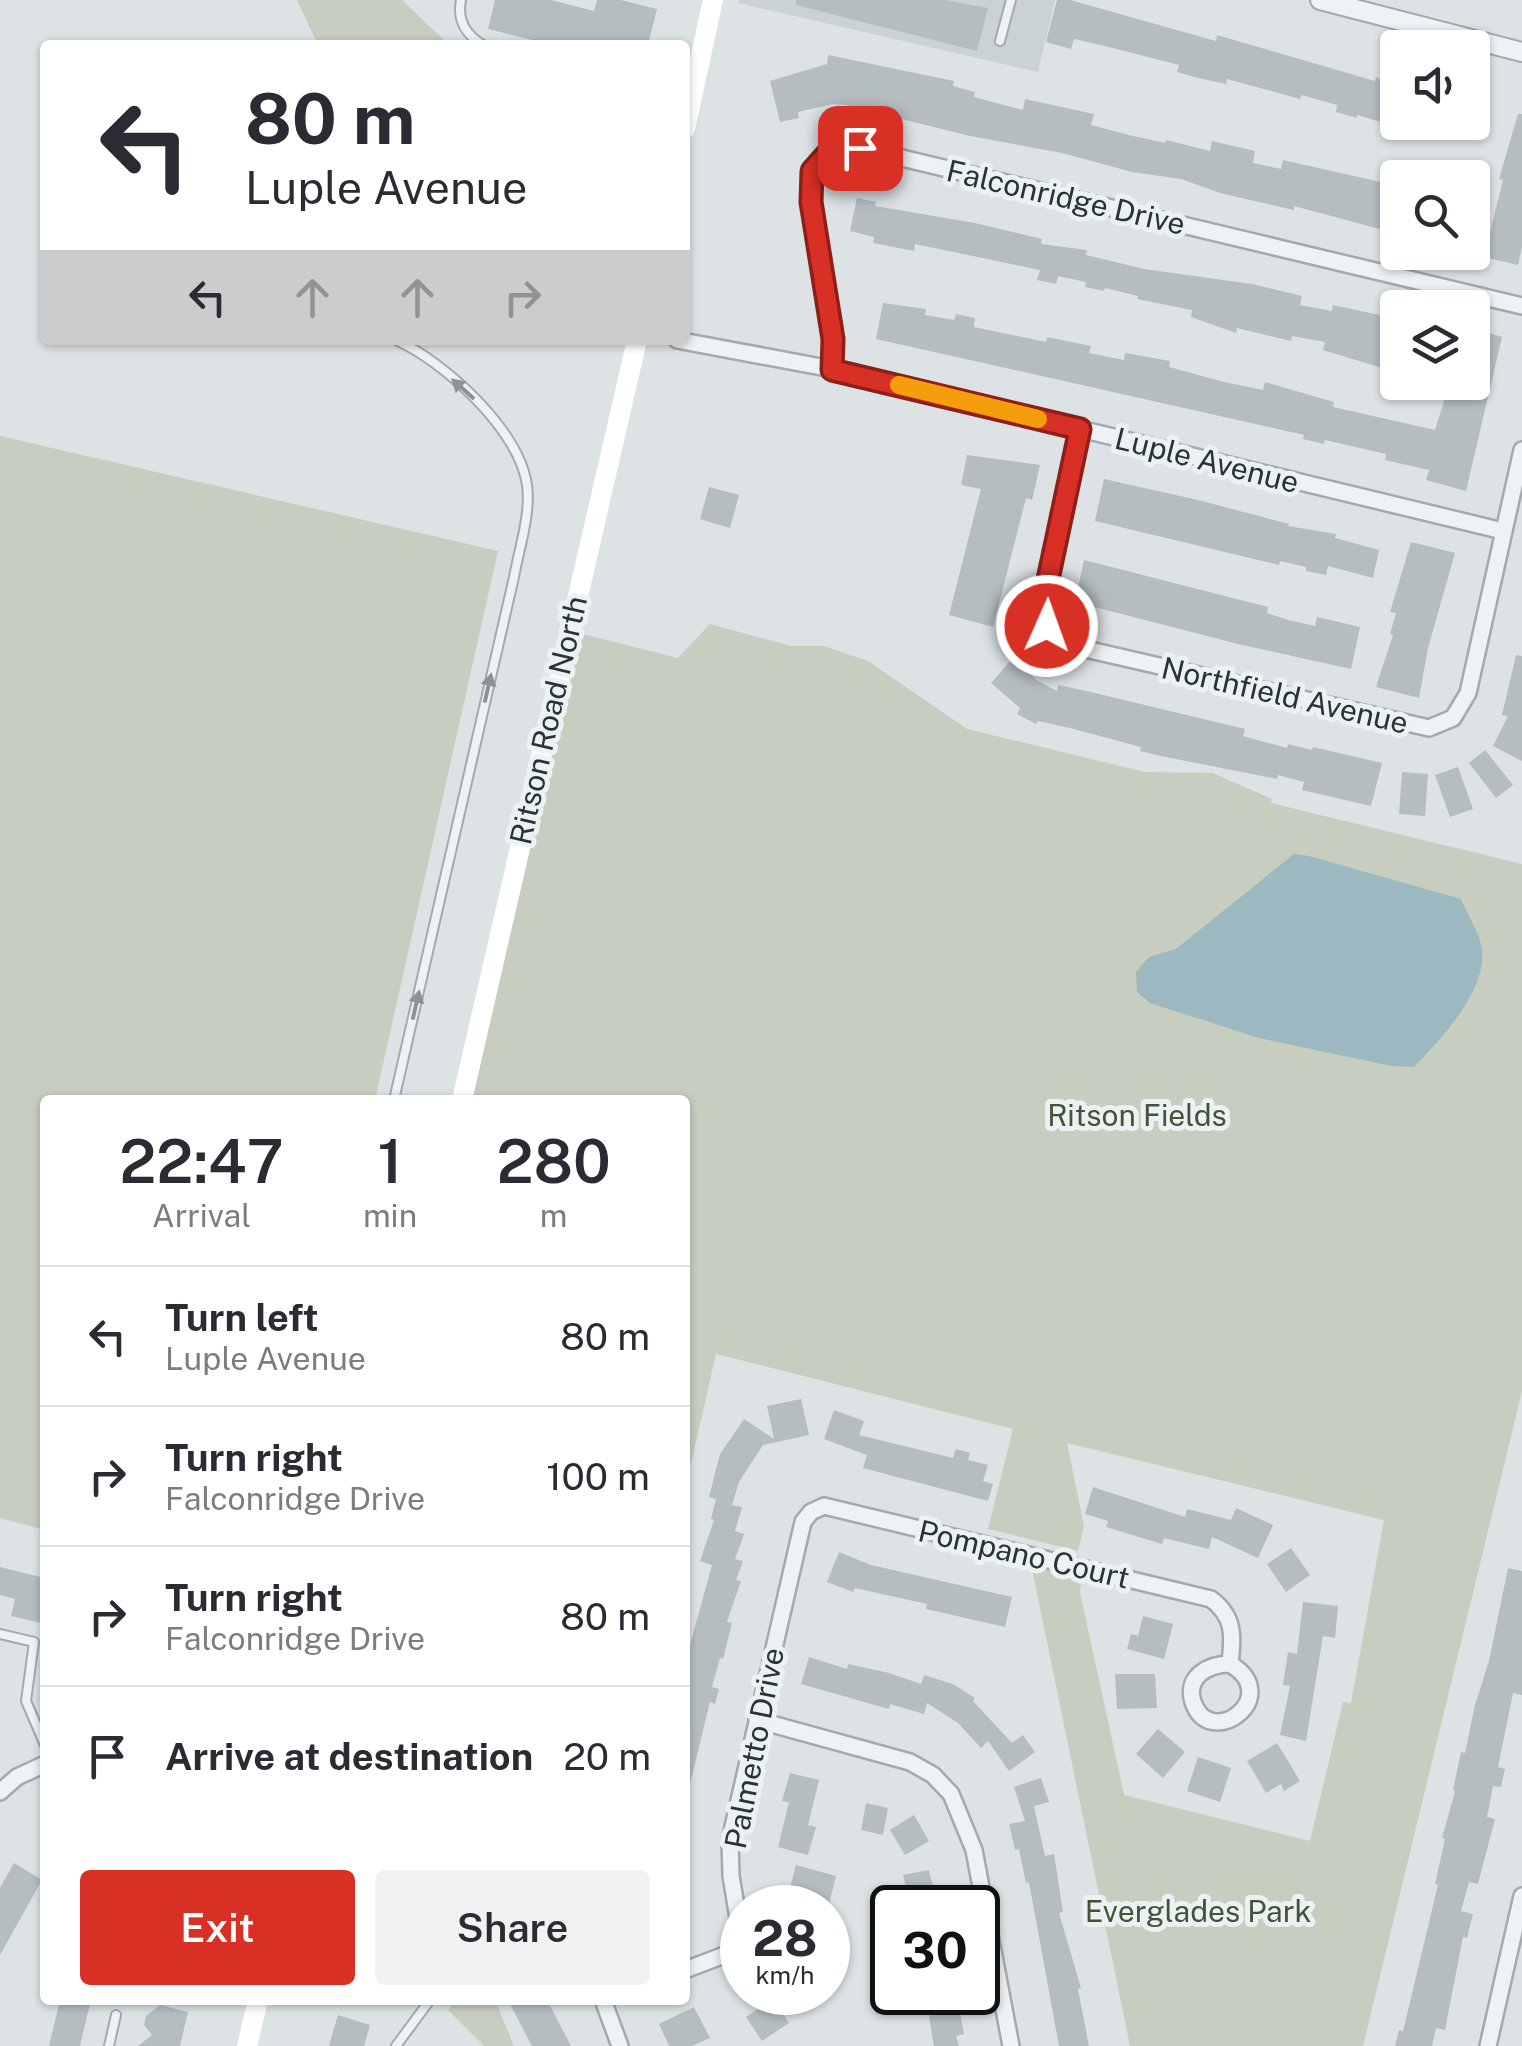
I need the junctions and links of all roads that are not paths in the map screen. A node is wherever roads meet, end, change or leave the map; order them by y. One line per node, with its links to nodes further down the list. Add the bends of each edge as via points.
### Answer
1 (461, 0): 5 (lane, via 458,14)
2 (713, 0): 8 (main road)
3 (1011, 0): 6 (lane)
4 (1320, 0): 7 (street)
5 (477, 40)
6 (1000, 41)
7 (1522, 52)
8 (690, 106)
9 (1522, 306): 13 (street, Falconridge Drive, via 860,148 828,153 812,171)
10 (690, 343): 13 (street, Luple Avenue)
11 (404, 345): 17 (lane, one-way to 11, via 514,577 528,489 522,463 480,405)
12 (629, 345): 18 (main road, Ritson Road North)
13 (832, 370): 14 (street, Luple Avenue)
14 (1080, 429): 16 (street, Luple Avenue); 16 (street, Northfield Avenue, via 1043,603 1047,626 1068,646 1429,728 1453,718 1468,693)
15 (1522, 450): 16 (street, Northfield Avenue)
16 (1503, 531)
17 (395, 1095)
18 (463, 1095)
19 (796, 1554): 21 (street, Pompano Court, via 803,1522 824,1506 1193,1594 1210,1599 1231,1620); 22 (street, Palmetto Drive)
20 (0, 1634): 23 (lane, via 34,1642 26,1702)
21 (1230, 1664)
22 (757, 1720): 27 (street, Palmetto Drive, via 730,1840 741,1936 727,1954); 36 (street, via 910,1762 951,1794 974,1850)
23 (40, 1734)
24 (40, 1766): 25 (street)
25 (0, 1792)
26 (1522, 1896): 37 (street)
27 (690, 1968)
28 (257, 2005): 33 (main road)
29 (426, 2005): 34 (lane)
30 (606, 2005): 35 (street)
31 (116, 2015): 32 (lane)
32 (110, 2046)
33 (247, 2046)
34 (396, 2046)
35 (620, 2046)
36 (1012, 2046)
37 (1488, 2046)

